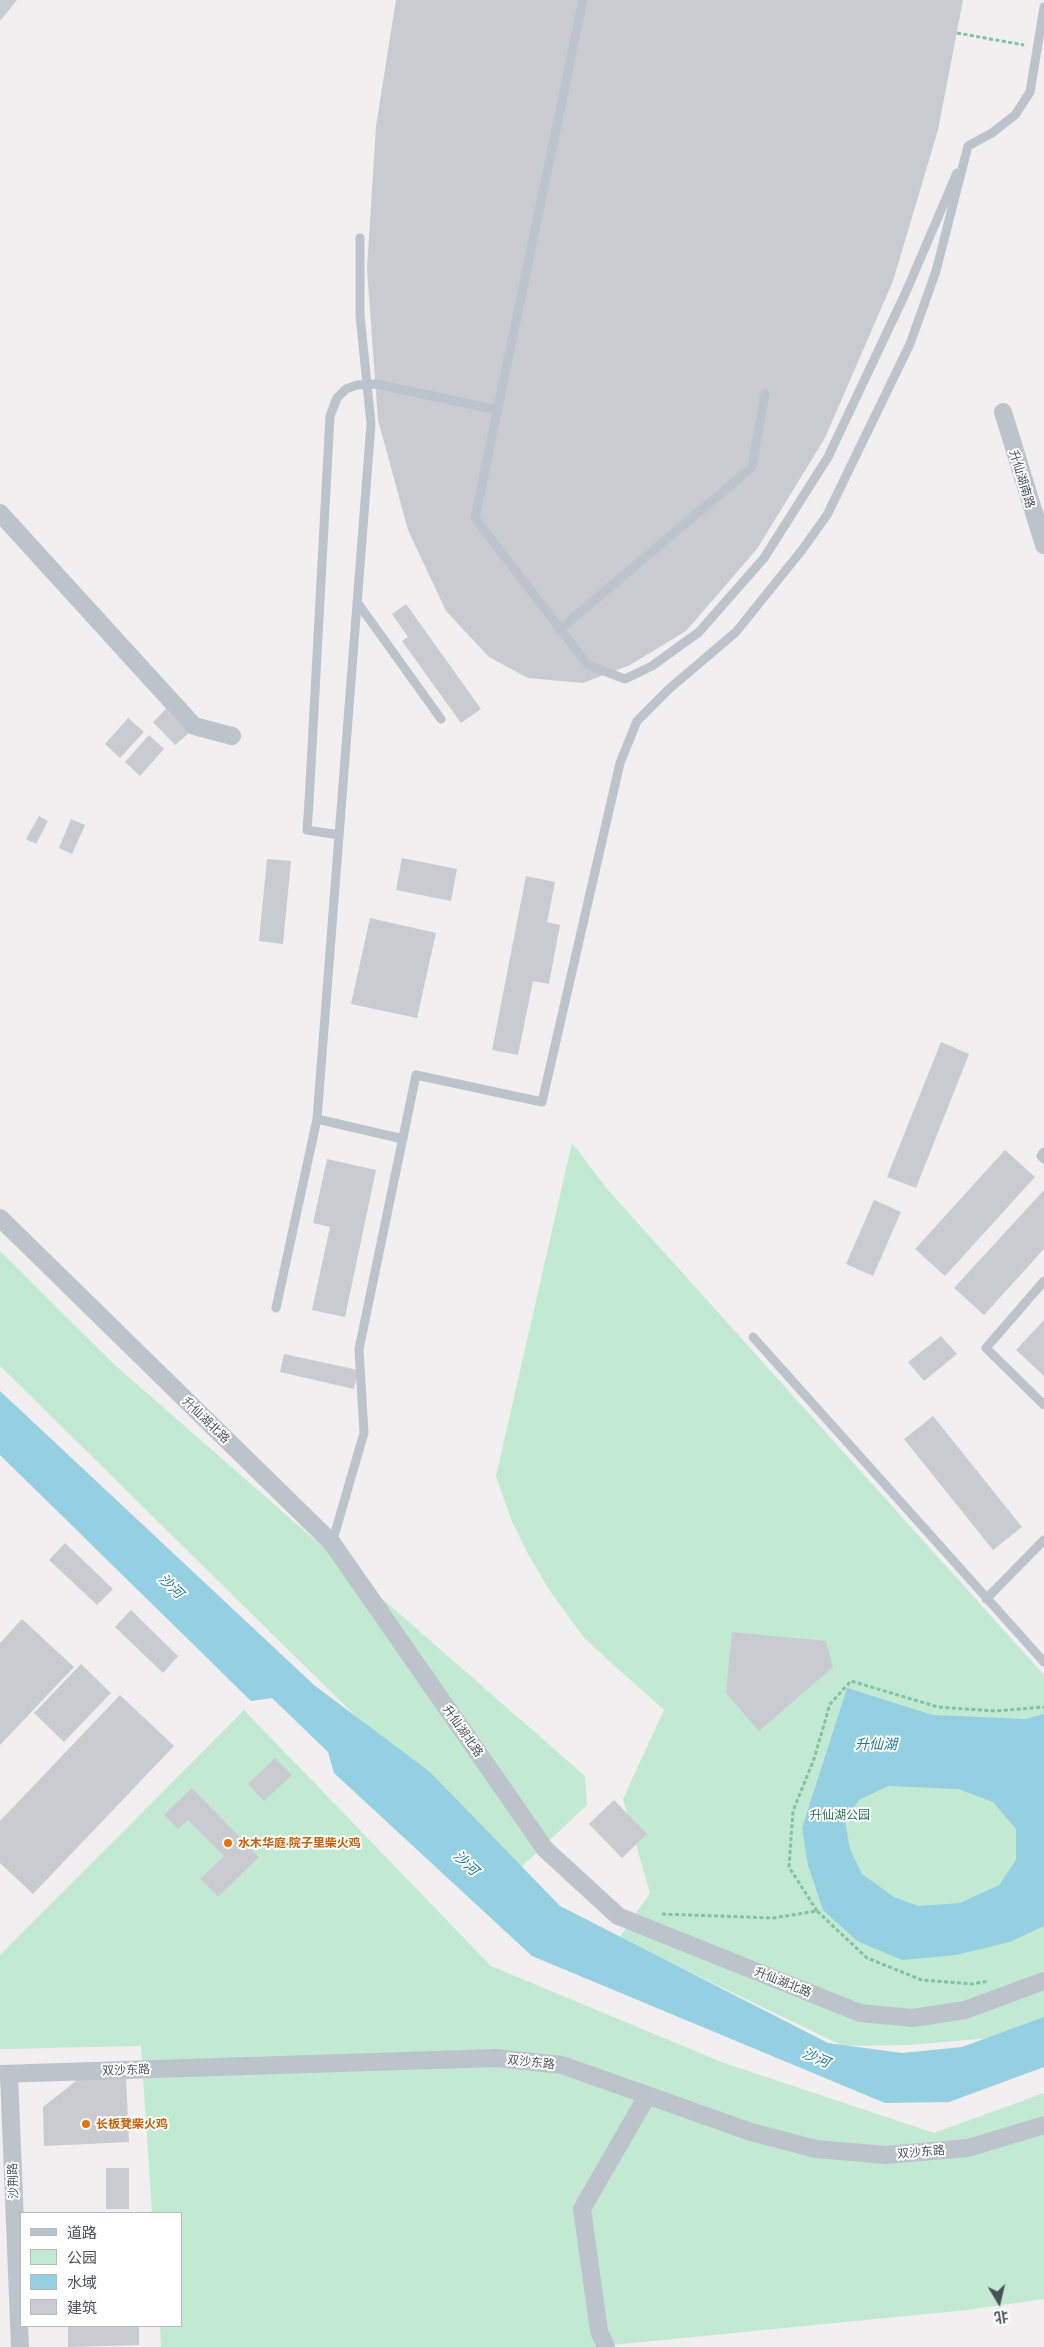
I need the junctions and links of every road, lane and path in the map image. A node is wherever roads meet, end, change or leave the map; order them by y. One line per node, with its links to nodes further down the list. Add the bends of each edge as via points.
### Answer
1 (584, 0): 8 (lane)
2 (1044, 7): 4 (lane)
3 (957, 33): 4 (path)
4 (1041, 49): 5 (lane, via 1030,92 1015,115)
5 (968, 146): 13 (lane, via 906,292 828,457 764,558 699,632 652,666 625,679 588,665); 18 (lane, via 936,271 910,344 827,515 736,632 637,721 620,763 542,1102 416,1075)
6 (360, 238): 12 (lane, via 360,315 371,424)
7 (765, 394): 13 (lane, via 752,467)
8 (498, 410): 13 (lane, via 475,518); 16 (lane, bridge, via 384,384 357,385 346,390 337,398 330,416 307,830)
9 (1003, 412): 11 (street, 升仙湖南路)
10 (0, 514): 15 (street, via 194,726)
11 (1044, 545)
12 (357, 602): 14 (lane); 16 (lane)
13 (559, 630)
14 (441, 719)
15 (232, 736)
16 (339, 835): 17 (lane)
17 (317, 1119): 18 (lane); 23 (lane)
18 (403, 1139): 27 (lane, via 359,1349 364,1433)
19 (1044, 1152): 20 (lane, via 1040,1156)
20 (1044, 1159)
21 (0, 1218): 27 (street, 升仙湖北路)
22 (1044, 1280): 25 (lane, via 986,1348)
23 (276, 1308)
24 (753, 1337): 28 (lane)
25 (1044, 1405)
26 (1044, 1540): 28 (lane)
27 (332, 1543): 34 (street, 升仙湖北路, via 545,1850 618,1916 860,2013 913,2018 956,2011)
28 (986, 1599): 29 (lane)
29 (1044, 1662)
30 (1044, 1707): 31 (path, via 995,1711 938,1707 851,1681 830,1704 814,1759 793,1812 789,1867)
31 (817, 1911): 32 (path, via 773,1918); 33 (path, via 867,1958 922,1980 972,1984)
32 (652, 1912)
33 (998, 1979)
34 (1044, 1981)
35 (4, 2074): 36 (street, 双沙东路, via 496,2058 562,2065); 38 (street, 沙荆路)
36 (648, 2096): 37 (street, 双沙东路, via 751,2132 816,2149 886,2155 968,2148); 39 (street, via 582,2209 599,2330)
37 (1044, 2125)
38 (20, 2347)
39 (606, 2347)

